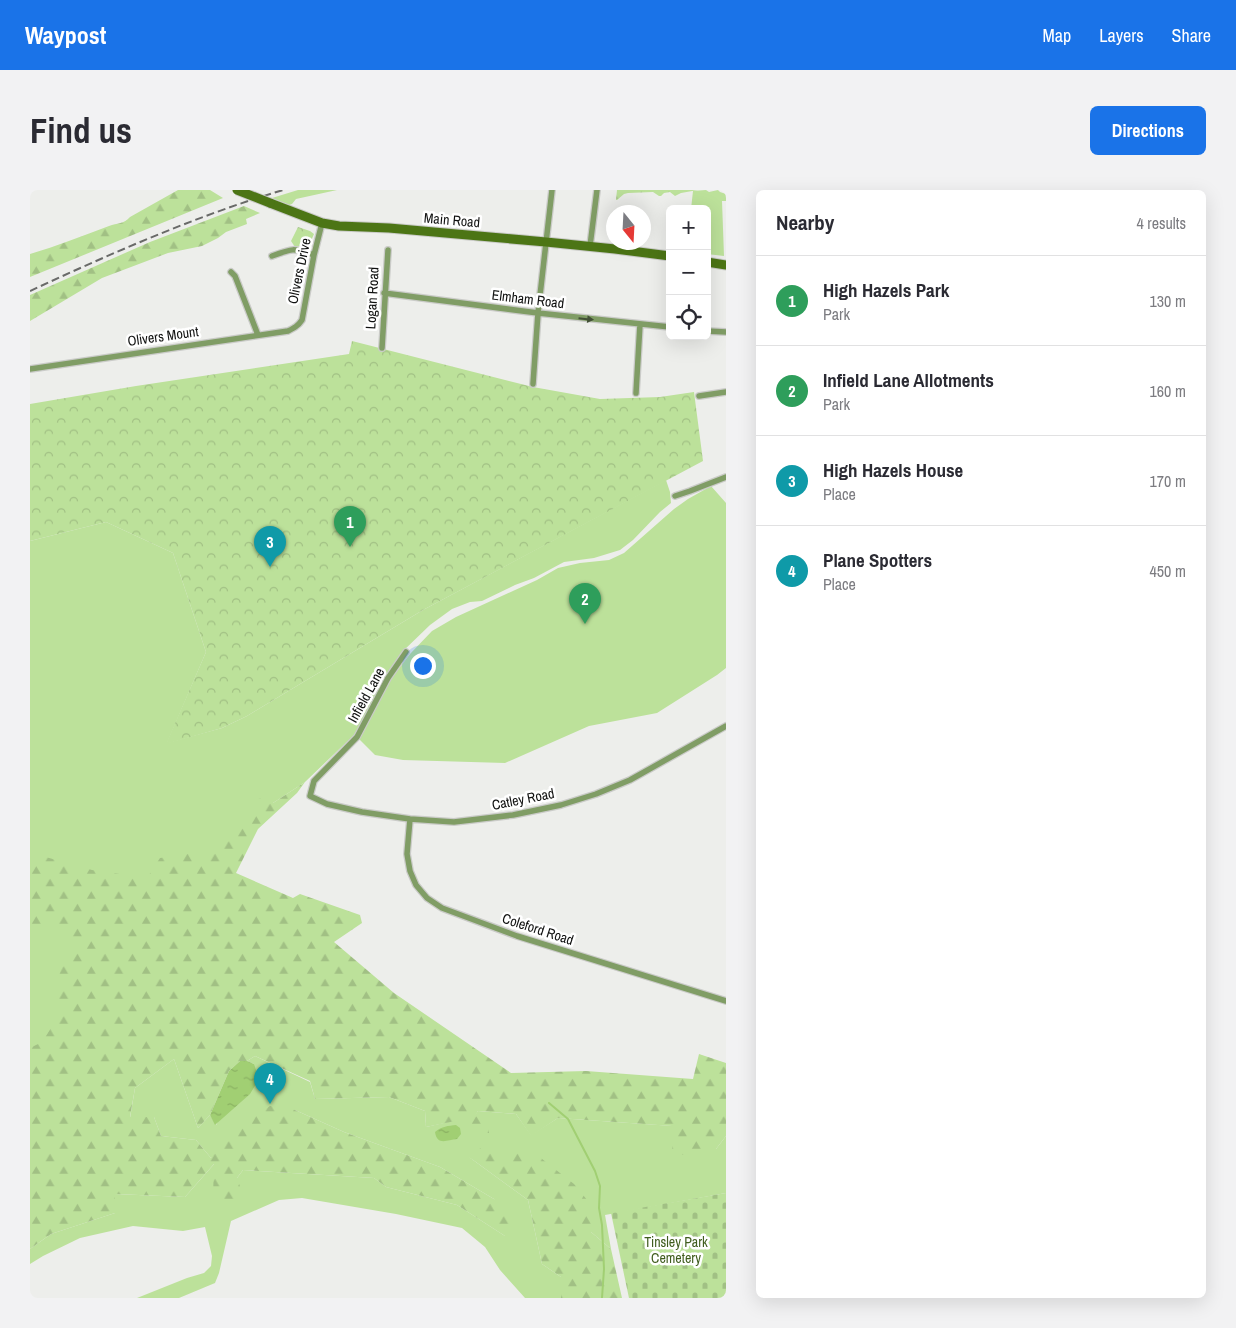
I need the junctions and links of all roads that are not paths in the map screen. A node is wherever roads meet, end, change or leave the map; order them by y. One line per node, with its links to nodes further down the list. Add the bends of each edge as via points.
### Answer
1 (237, 190): 4 (main road, Main Road, bridge)
2 (552, 190): 5 (street)
3 (597, 190): 6 (street)
4 (322, 223): 5 (main road, Main Road); 8 (street, Olivers Drive)
5 (546, 242): 6 (main road, Main Road); 15 (street)
6 (590, 246): 10 (main road, Main Road)
7 (388, 250): 14 (street, Logan Road)
8 (314, 255): 9 (street, via 290,249); 17 (street, Olivers Drive)
9 (272, 256)
10 (666, 256)
11 (711, 263): 12 (main road)
12 (726, 266)
13 (231, 272): 21 (street)
14 (384, 293): 15 (street, Elmham Road); 22 (street, Logan Road)
15 (538, 313): 16 (street, Elmham Road, one-way to 16); 24 (street)
16 (640, 324): 18 (street, Elmham Road); 26 (street)
17 (299, 325): 21 (street, Olivers Mount, via 288,331)
18 (666, 327)
19 (711, 330): 20 (street)
20 (726, 332)
21 (258, 335): 23 (street, Olivers Mount)
22 (382, 348)
23 (30, 368)
24 (533, 384)
25 (726, 392): 27 (street)
26 (636, 393)
27 (699, 396)
28 (726, 477): 29 (street)
29 (674, 496)
30 (406, 652): 32 (street, Infield Lane, via 388,678 357,737 314,781)
31 (726, 726): 33 (street, Catley Road, via 630,780 564,804 513,815 454,822)
32 (310, 796): 33 (street, Catley Road, via 327,804 362,812)
33 (410, 818): 34 (street, Coleford Road, via 410,872 427,898 442,908 517,936)
34 (726, 1001)

